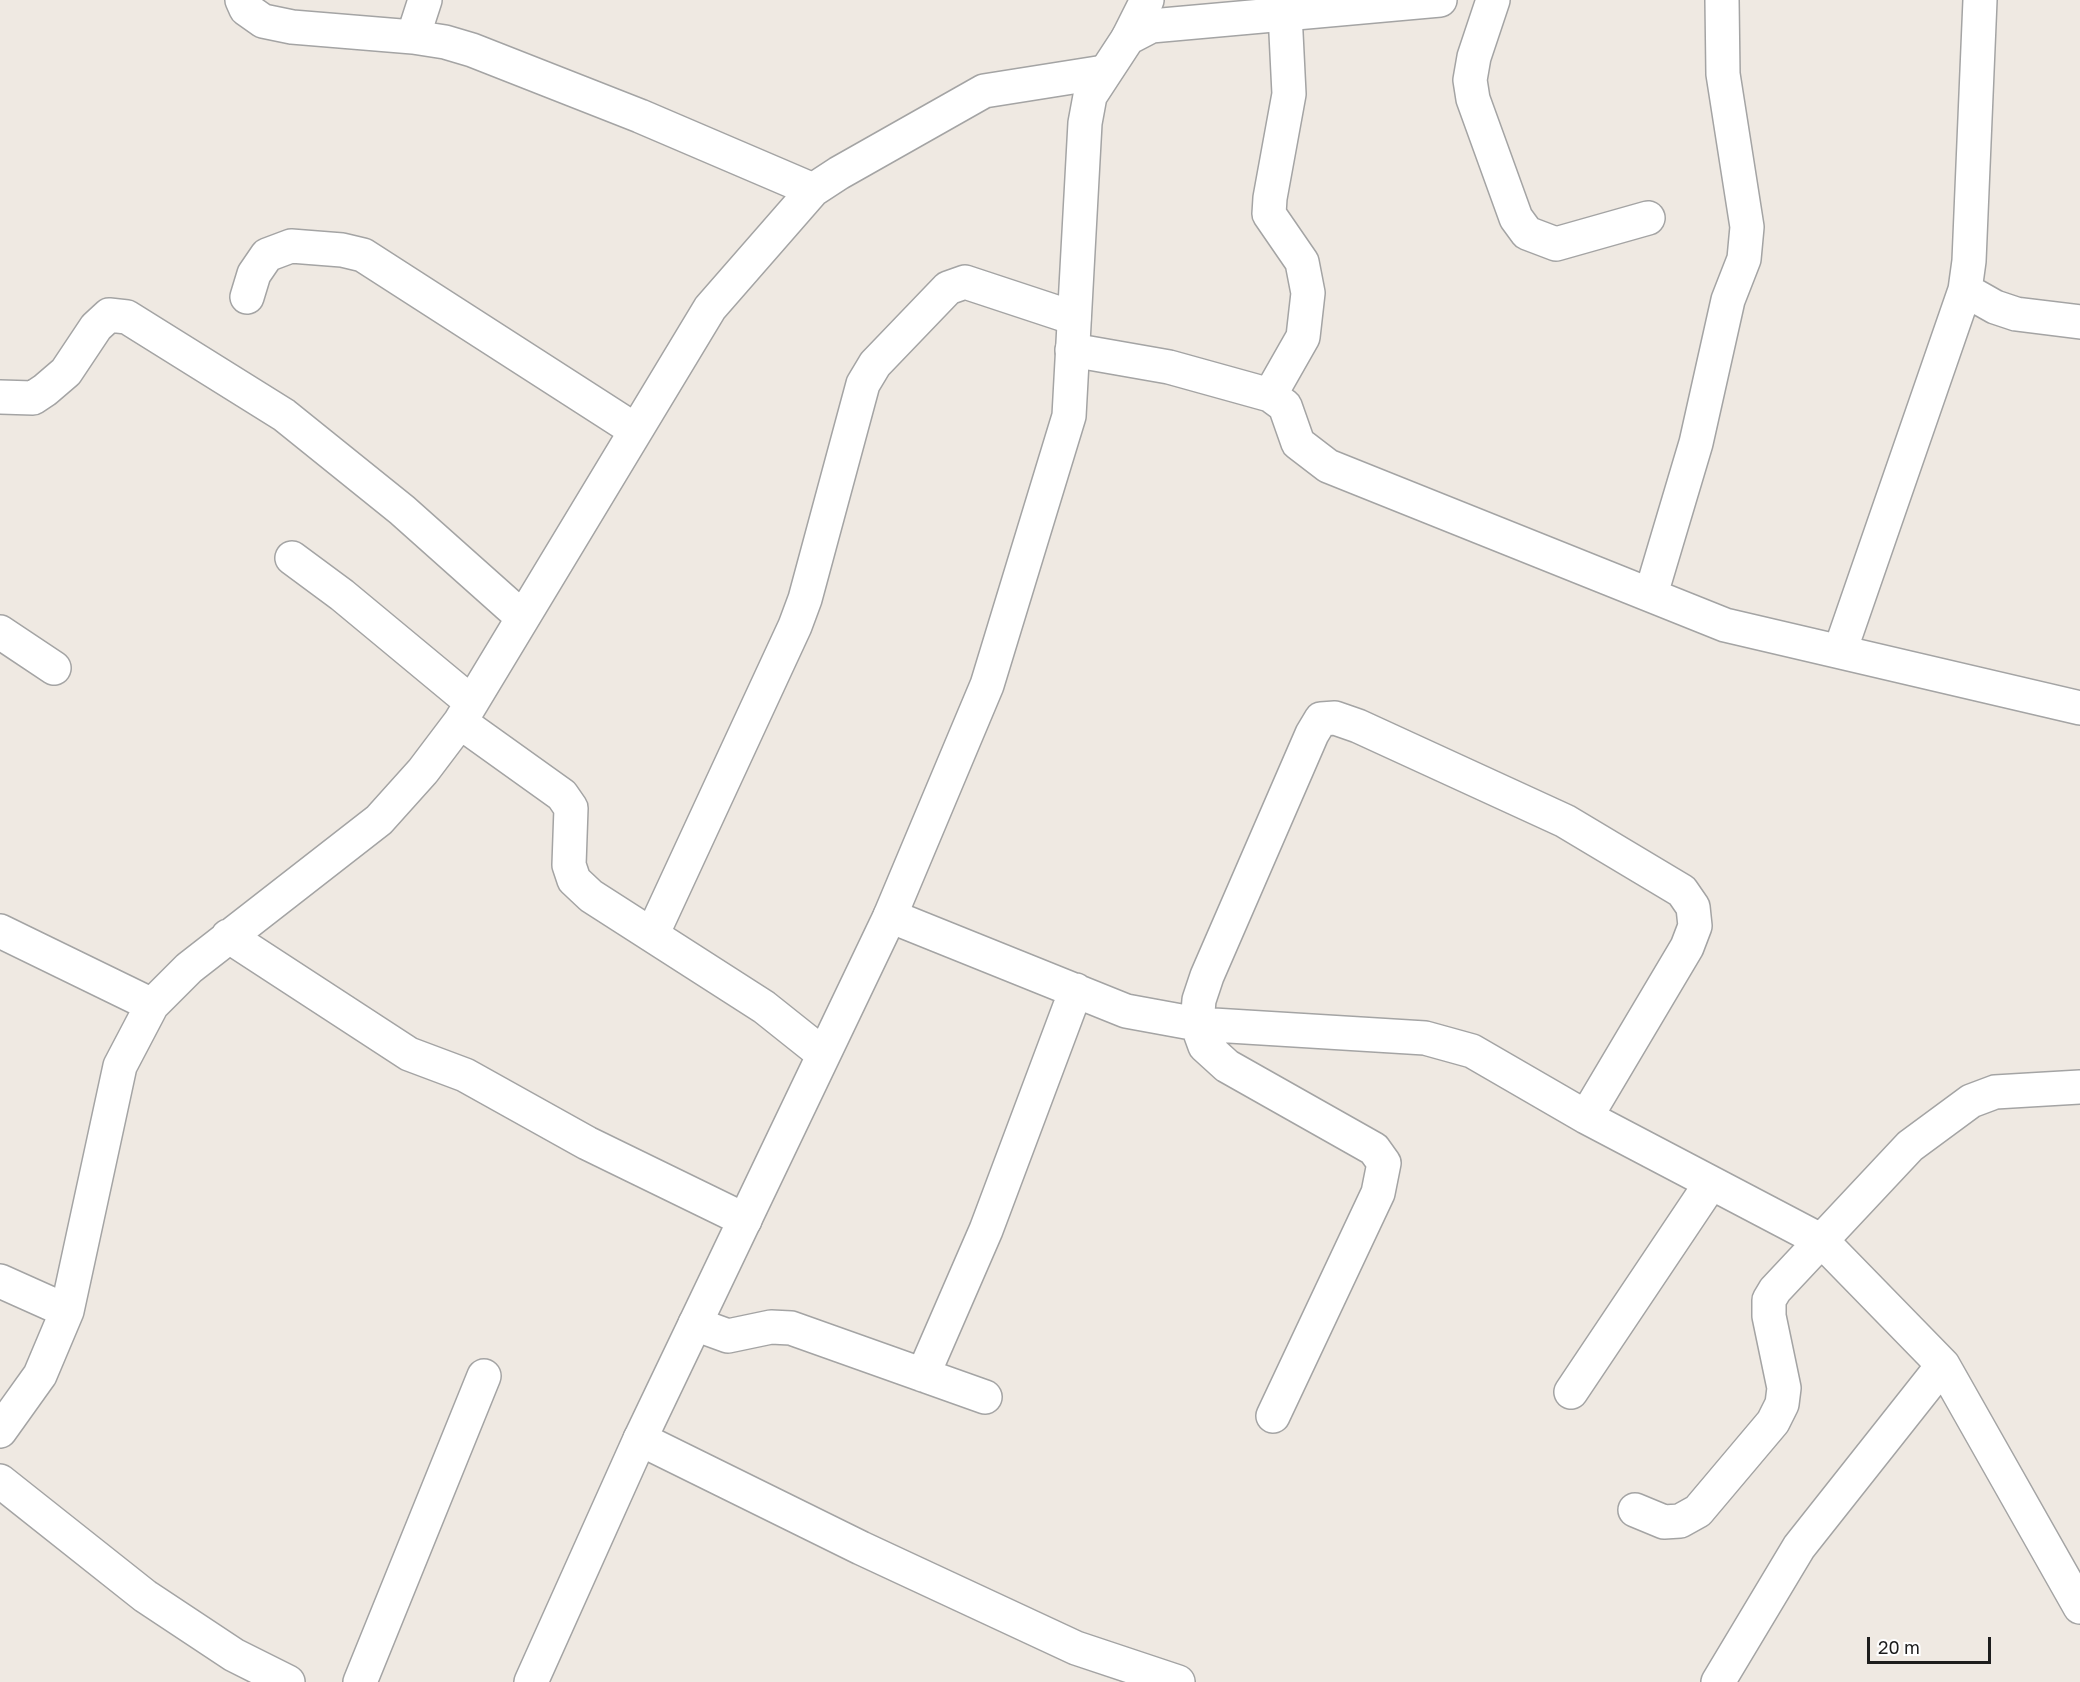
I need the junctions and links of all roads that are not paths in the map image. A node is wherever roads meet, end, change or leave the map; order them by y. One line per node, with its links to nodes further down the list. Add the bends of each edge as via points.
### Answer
1 (242, 0): 9 (street, via 246,9 263,21)
2 (425, 0): 9 (street)
3 (1147, 0): 10 (street)
4 (1440, 0): 8 (street)
5 (1492, 0): 13 (street, via 1470,80 1473,99 1516,218 1527,233 1556,244)
6 (1722, 0): 22 (street, via 1723,74 1747,227 1744,260 1728,300 1696,443)
7 (1980, 0): 14 (street)
8 (1285, 13): 10 (street, via 1151,26); 18 (street, via 1289,94 1269,214 1302,262 1308,293 1303,338)
9 (413, 37): 12 (street, via 471,50)
10 (1128, 38): 11 (street)
11 (1104, 72): 12 (street, via 984,91); 17 (street, via 1090,96 1085,123)
12 (813, 190): 20 (street, via 711,308)
13 (1648, 218)
14 (1965, 290): 16 (street, via 2016,314); 25 (street)
15 (247, 297): 20 (street, via 254,274 267,255 291,246 363,255)
16 (2080, 322)
17 (1073, 334): 18 (street, via 1169,367); 29 (street, via 1069,417 987,685); 32 (street, via 964,282 948,288 875,364 863,384 795,626)
18 (1270, 395): 22 (street, via 1285,406 1298,443 1328,466)
19 (0, 397): 23 (street, via 33,398 66,372 96,327 109,315 127,317 284,415 402,510)
20 (635, 430): 23 (street)
21 (292, 558): 28 (street, via 342,595)
22 (1651, 594): 25 (street, via 1725,625)
23 (522, 617): 28 (street)
24 (0, 632): 26 (street)
25 (1840, 651): 27 (street)
26 (54, 668)
27 (2080, 708)
28 (466, 712): 31 (street, via 423,771 379,820); 32 (street, via 571,808 569,865 574,880 591,896)
29 (890, 916): 33 (street); 36 (street)
30 (0, 930): 34 (street)
31 (228, 936): 34 (street); 40 (street, via 410,1054 465,1075 587,1143)
32 (652, 936): 36 (street, via 764,1008)
33 (1076, 990): 35 (street, via 1126,1011); 46 (street, via 986,1230)
34 (152, 1005): 43 (street, via 120,1066)
35 (1197, 1024): 38 (street, via 1425,1038 1447,1043 1472,1051); 38 (street, via 1207,976 1312,734 1321,719 1335,718 1565,821 1682,891 1693,907 1695,926 1687,947); 50 (street, via 1205,1046 1227,1066 1374,1149 1384,1163 1378,1193)
36 (823, 1054): 40 (street)
37 (2080, 1087): 41 (street, via 1995,1092 1971,1101 1910,1146)
38 (1586, 1117): 39 (street)
39 (1711, 1183): 41 (street); 48 (street)
40 (745, 1220): 44 (street)
41 (1822, 1241): 45 (street); 54 (street, via 1769,1300 1768,1316 1784,1388 1782,1404 1773,1422 1698,1511 1680,1521 1664,1522)
42 (0, 1281): 43 (street)
43 (67, 1311): 51 (street, via 40,1375)
44 (695, 1324): 46 (street, via 728,1336 771,1327 791,1328); 52 (street)
45 (1943, 1365): 55 (street); 60 (street, via 1799,1547)
46 (923, 1375): 49 (street)
47 (484, 1376): 57 (street)
48 (1571, 1392)
49 (985, 1397)
50 (1273, 1416)
51 (0, 1431)
52 (640, 1439): 58 (street); 59 (street, via 1076,1648)
53 (0, 1481): 56 (street, via 145,1596 234,1655)
54 (1635, 1510)
55 (2080, 1607)
56 (288, 1682)
57 (360, 1682)
58 (531, 1682)
59 (1178, 1682)
60 (1718, 1682)

